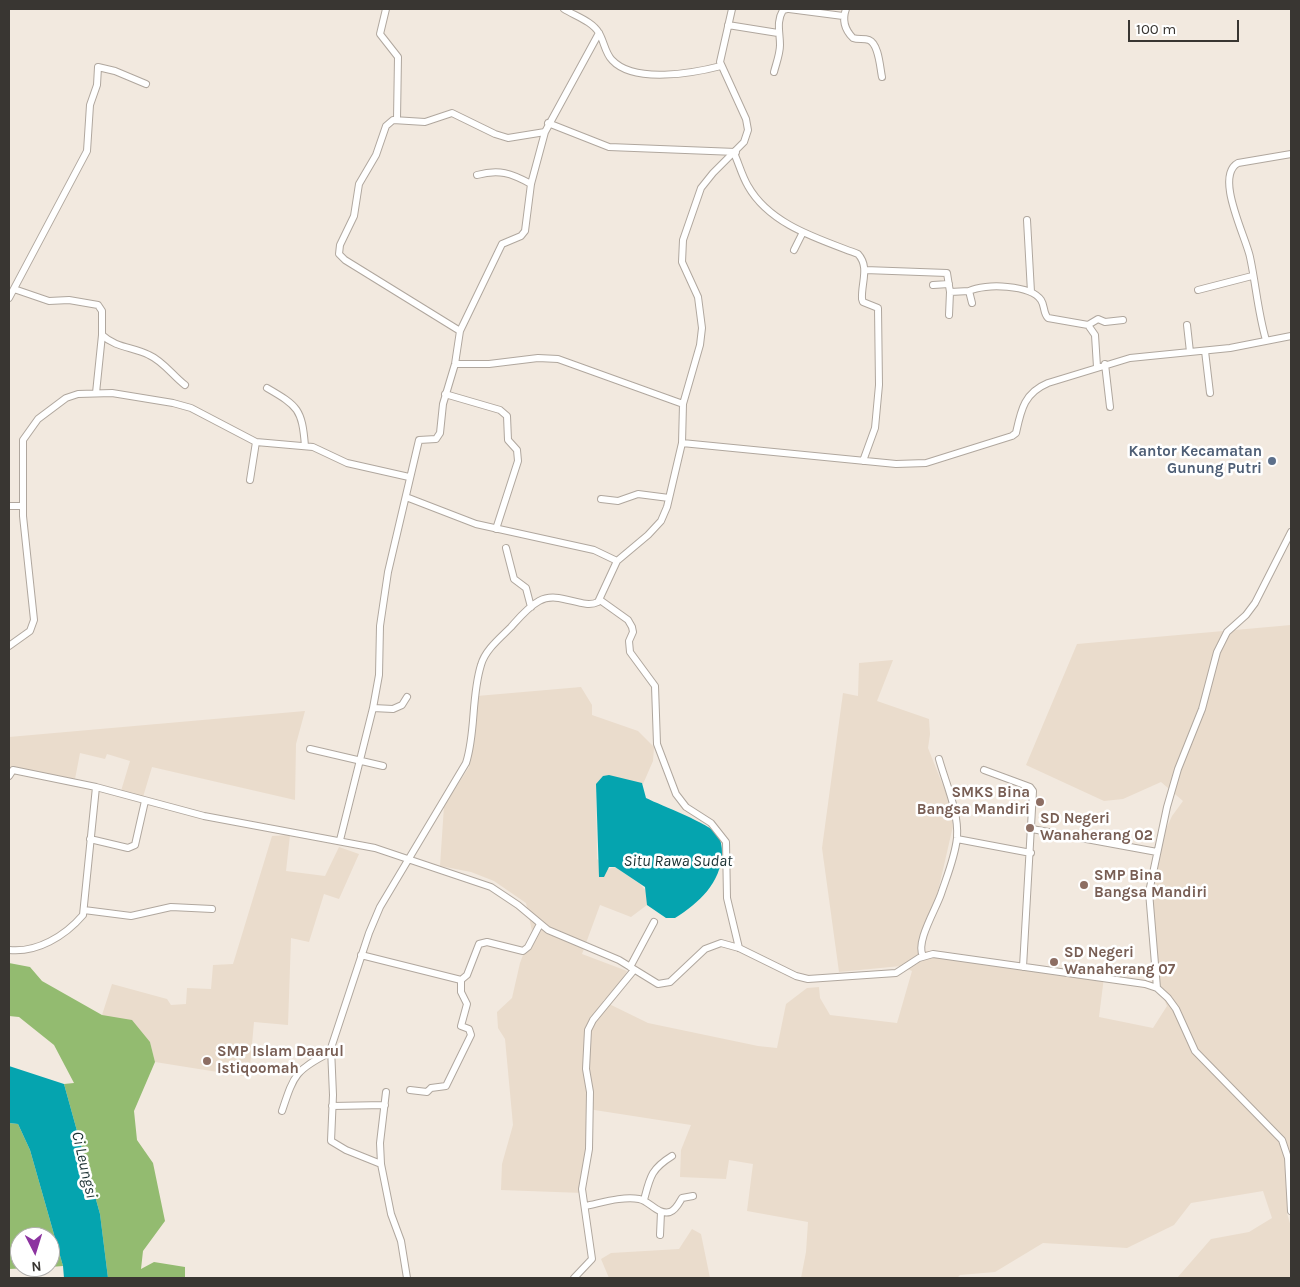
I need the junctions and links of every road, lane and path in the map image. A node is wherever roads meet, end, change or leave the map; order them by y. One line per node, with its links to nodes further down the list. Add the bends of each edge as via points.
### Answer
1 (386, 9): 13 (street, via 380,34 398,57)
2 (564, 9): 7 (street, via 594,26)
3 (732, 9): 6 (street)
4 (788, 9): 5 (street); 8 (street, via 781,13)
5 (844, 12): 11 (street, via 849,34 857,40 870,40 875,47)
6 (728, 25): 8 (street); 9 (street, via 720,57)
7 (599, 33): 9 (street, via 613,61 632,70 655,75); 14 (street)
8 (778, 33): 10 (street, via 779,48)
9 (721, 66): 16 (street, via 747,126 744,142)
10 (774, 72)
11 (882, 77)
12 (146, 84): 27 (street, via 98,67 97,85 90,105 88,151)
13 (397, 119): 15 (street, via 425,122 452,113 508,138); 38 (street, via 386,126 376,155 359,184 354,216 339,254)
14 (548, 123): 15 (street); 16 (street, via 609,147)
15 (545, 132): 19 (street)
16 (735, 153): 21 (street, via 749,187 761,202); 52 (street, via 701,188 683,240 682,262 698,297 702,328)
17 (1291, 154): 24 (street, via 1238,163 1230,171 1231,202 1250,258)
18 (477, 175): 19 (street, via 490,171 504,172)
19 (531, 184): 38 (street, via 525,231 502,244)
20 (1027, 220): 31 (street)
21 (802, 232): 22 (street); 23 (street, via 858,254)
22 (794, 250)
23 (865, 270): 25 (street, via 945,272); 57 (street, via 862,299 878,308 879,346 875,428)
24 (1252, 276): 28 (street); 41 (street)
25 (949, 284): 26 (street); 30 (street)
26 (933, 285)
27 (14, 289): 32 (street); 39 (street, via 55,302 69,300 98,305 102,311)
28 (1198, 290)
29 (969, 291): 30 (street); 31 (street, via 995,285); 33 (street)
30 (950, 292): 34 (street)
31 (1031, 292): 36 (street, via 1040,299 1048,318)
32 (9, 298)
33 (972, 302)
34 (949, 315)
35 (1123, 320): 36 (street, via 1106,322 1098,319)
36 (1088, 325): 46 (street, via 1095,335)
37 (1187, 325): 43 (street)
38 (460, 331): 44 (street)
39 (102, 335): 47 (street, via 113,344 150,355); 49 (street)
40 (1291, 336): 41 (street)
41 (1266, 340): 42 (street)
42 (1205, 351): 43 (street); 50 (street)
43 (1190, 352): 45 (street)
44 (455, 364): 51 (street); 52 (street, via 558,359)
45 (1105, 364): 46 (street); 53 (street)
46 (1097, 367): 57 (street, via 1048,383 1030,393 1021,408 1016,433 1012,436 926,463)
47 (185, 385)
48 (267, 388): 56 (street, via 297,408 303,421)
49 (96, 393): 54 (street, via 129,394 191,408); 64 (street, via 78,394 57,403 25,434 22,447)
50 (1210, 393)
51 (445, 394): 58 (street, via 439,435 436,439 419,440); 65 (street, via 500,410 507,416 508,440 517,450 518,461)
52 (683, 404): 55 (street)
53 (1110, 407)
54 (256, 442): 56 (street); 59 (street)
55 (682, 443): 57 (street); 61 (street)
56 (305, 446): 58 (street, via 327,452 347,463)
57 (864, 461)
58 (409, 477): 60 (street)
59 (250, 480)
60 (406, 497): 65 (street); 73 (street, via 382,607 379,675)
61 (669, 498): 62 (street, via 638,494 618,501); 68 (street, via 665,513 654,529)
62 (601, 499)
63 (9, 506): 64 (street)
64 (23, 506): 71 (street, via 34,620 30,631)
65 (496, 529): 68 (street, via 594,550)
66 (1291, 532): 86 (street, via 1255,603 1246,616 1227,632 1217,652 1202,709 1178,769)
67 (506, 548): 70 (street, via 514,579 526,588)
68 (617, 561): 69 (street)
69 (600, 600): 70 (street, via 590,605 554,598 540,600); 93 (street, via 632,624 630,652 655,686 657,744 676,794 686,807 711,823 726,842 727,898)
70 (531, 607): 88 (street, via 494,644 483,661 466,763)
71 (9, 646)
72 (407, 697): 73 (street, via 399,706)
73 (373, 708): 76 (street)
74 (310, 749): 76 (street)
75 (939, 759): 84 (street, via 956,817)
76 (360, 761): 77 (street); 85 (street)
77 (383, 766)
78 (984, 770): 82 (street, via 1032,788)
79 (10, 772): 80 (street)
80 (96, 787): 81 (street); 83 (street)
81 (145, 801): 83 (street, via 135,845 128,848); 85 (street, via 204,816)
82 (1032, 829): 86 (street); 87 (street)
83 (90, 839): 89 (street)
84 (957, 839): 87 (street); 96 (street, via 940,898 922,941)
85 (340, 840): 88 (street, via 375,848)
86 (1157, 852): 100 (street, via 1149,892)
87 (1031, 853): 97 (street)
88 (408, 861): 92 (street, via 491,887); 95 (street, via 374,919)
89 (84, 910): 90 (street, via 132,916 171,907); 94 (street, via 79,920 43,945)
90 (212, 910)
91 (654, 922): 98 (street)
92 (540, 924): 98 (street); 99 (street, via 523,951 482,942 467,975)
93 (739, 948): 96 (street, via 808,979 896,973); 98 (street, via 727,944 711,946 676,978 664,984 652,982)
94 (9, 950)
95 (361, 955): 99 (street); 101 (street)
96 (924, 956): 97 (street, via 933,954)
97 (1023, 967): 100 (street)
98 (632, 968): 111 (street, via 589,1025 586,1069 590,1092 589,1149 583,1177)
99 (461, 980): 102 (street, via 460,992 467,1004 461,1026 469,1029 471,1034 464,1052 446,1086 431,1088 427,1092)
100 (1157, 988): 112 (street, via 1176,1009 1200,1057 1282,1140 1288,1158)
101 (331, 1052): 105 (street); 106 (street, via 294,1076)
102 (410, 1090)
103 (386, 1092): 104 (street)
104 (385, 1105): 105 (street); 108 (street)
105 (332, 1106): 108 (street, via 331,1141)
106 (282, 1111)
107 (672, 1156): 110 (street, via 655,1167)
108 (381, 1164): 115 (street, via 390,1214 402,1240)
109 (693, 1196): 113 (street, via 682,1198 672,1211)
110 (644, 1200): 111 (street, via 626,1199); 113 (street)
111 (585, 1206): 116 (street, via 592,1259)
112 (1291, 1211)
113 (661, 1212): 114 (street)
114 (660, 1235)
115 (407, 1278)
116 (574, 1278)

